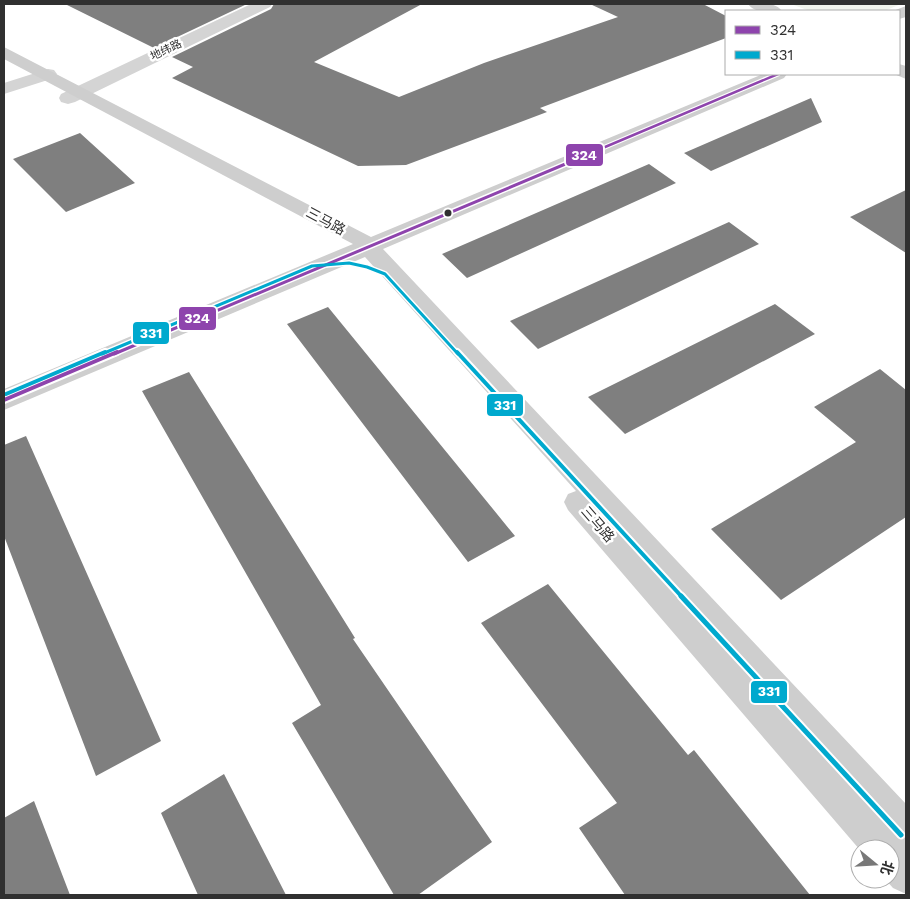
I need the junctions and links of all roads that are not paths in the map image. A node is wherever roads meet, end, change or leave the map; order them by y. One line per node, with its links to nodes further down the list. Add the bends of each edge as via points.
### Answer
1 (264, 4): 10 (street, 地纬路)
2 (756, 4): 3 (street)
3 (771, 10)
4 (4, 52): 8 (street, 三马路)
5 (4, 64): 8 (street, 三马路)
6 (753, 75): 11 (street)
7 (776, 75): 11 (street)
8 (40, 77): 9 (street); 10 (street, 三马路)
9 (4, 89)
10 (74, 94): 11 (street, 三马路)
11 (356, 249): 12 (street, via 310,260); 13 (street); 14 (street, 三马路, via 389,269); 15 (street, 三马路)
12 (4, 388)
13 (4, 400)
14 (906, 831)
15 (875, 839)

